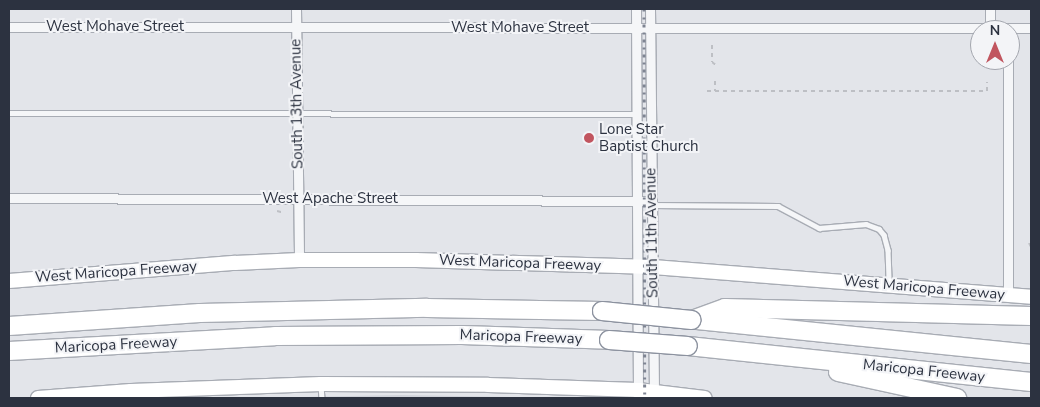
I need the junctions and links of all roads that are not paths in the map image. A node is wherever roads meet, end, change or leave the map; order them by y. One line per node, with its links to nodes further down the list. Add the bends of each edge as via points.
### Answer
1 (296, 9): 5 (street, South 13th Avenue)
2 (636, 9): 6 (street, South 11th Avenue)
3 (650, 9): 7 (street, South 11th Avenue)
4 (9, 27): 5 (street, West Mohave Street)
5 (297, 28): 6 (street, West Mohave Street); 12 (street, South 13th Avenue)
6 (636, 28): 7 (street, West Mohave Street); 11 (street, South 11th Avenue)
7 (650, 28): 8 (street, West Mohave Street); 16 (street, South 11th Avenue)
8 (970, 29)
9 (1008, 70): 22 (street)
10 (9, 113): 12 (lane)
11 (636, 114): 12 (lane); 15 (street, South 11th Avenue)
12 (297, 115): 14 (street, South 13th Avenue)
13 (9, 198): 14 (street, West Apache Street)
14 (298, 199): 15 (street, West Apache Street); 17 (street, South 13th Avenue)
15 (637, 200): 16 (street, West Apache Street); 18 (street, South 11th Avenue)
16 (652, 203): 19 (street, South 11th Avenue); 21 (lane, via 778,206 819,228 866,224 879,229 884,235 888,250)
17 (299, 260): 18 (main road, West Maricopa Freeway, via 425,260); 20 (main road, West Maricopa Freeway)
18 (637, 267): 19 (main road, West Maricopa Freeway); 32 (street, South 11th Avenue)
19 (652, 267): 21 (main road, West Maricopa Freeway); 33 (street, South 11th Avenue)
20 (9, 280)
21 (888, 285): 22 (main road, West Maricopa Freeway)
22 (1008, 295): 23 (main road, West Maricopa Freeway)
23 (1031, 297)
24 (1031, 316): 25 (highway, via 725,308)
25 (692, 320): 26 (highway, Maricopa Freeway, bridge, via 602,311 427,308 200,313); 29 (highway, Maricopa Freeway)
26 (9, 326)
27 (688, 346): 28 (highway, Maricopa Freeway, bridge, via 462,335 275,336); 30 (highway, Maricopa Freeway); 37 (highway, via 720,359 843,373)
28 (9, 351)
29 (1031, 354)
30 (1031, 382)
31 (321, 384): 32 (main road, via 488,385); 34 (main road); 35 (lane)
32 (638, 394): 33 (main road)
33 (654, 395): 36 (main road)
34 (38, 398)
35 (322, 398)
36 (705, 398)
37 (957, 398)

